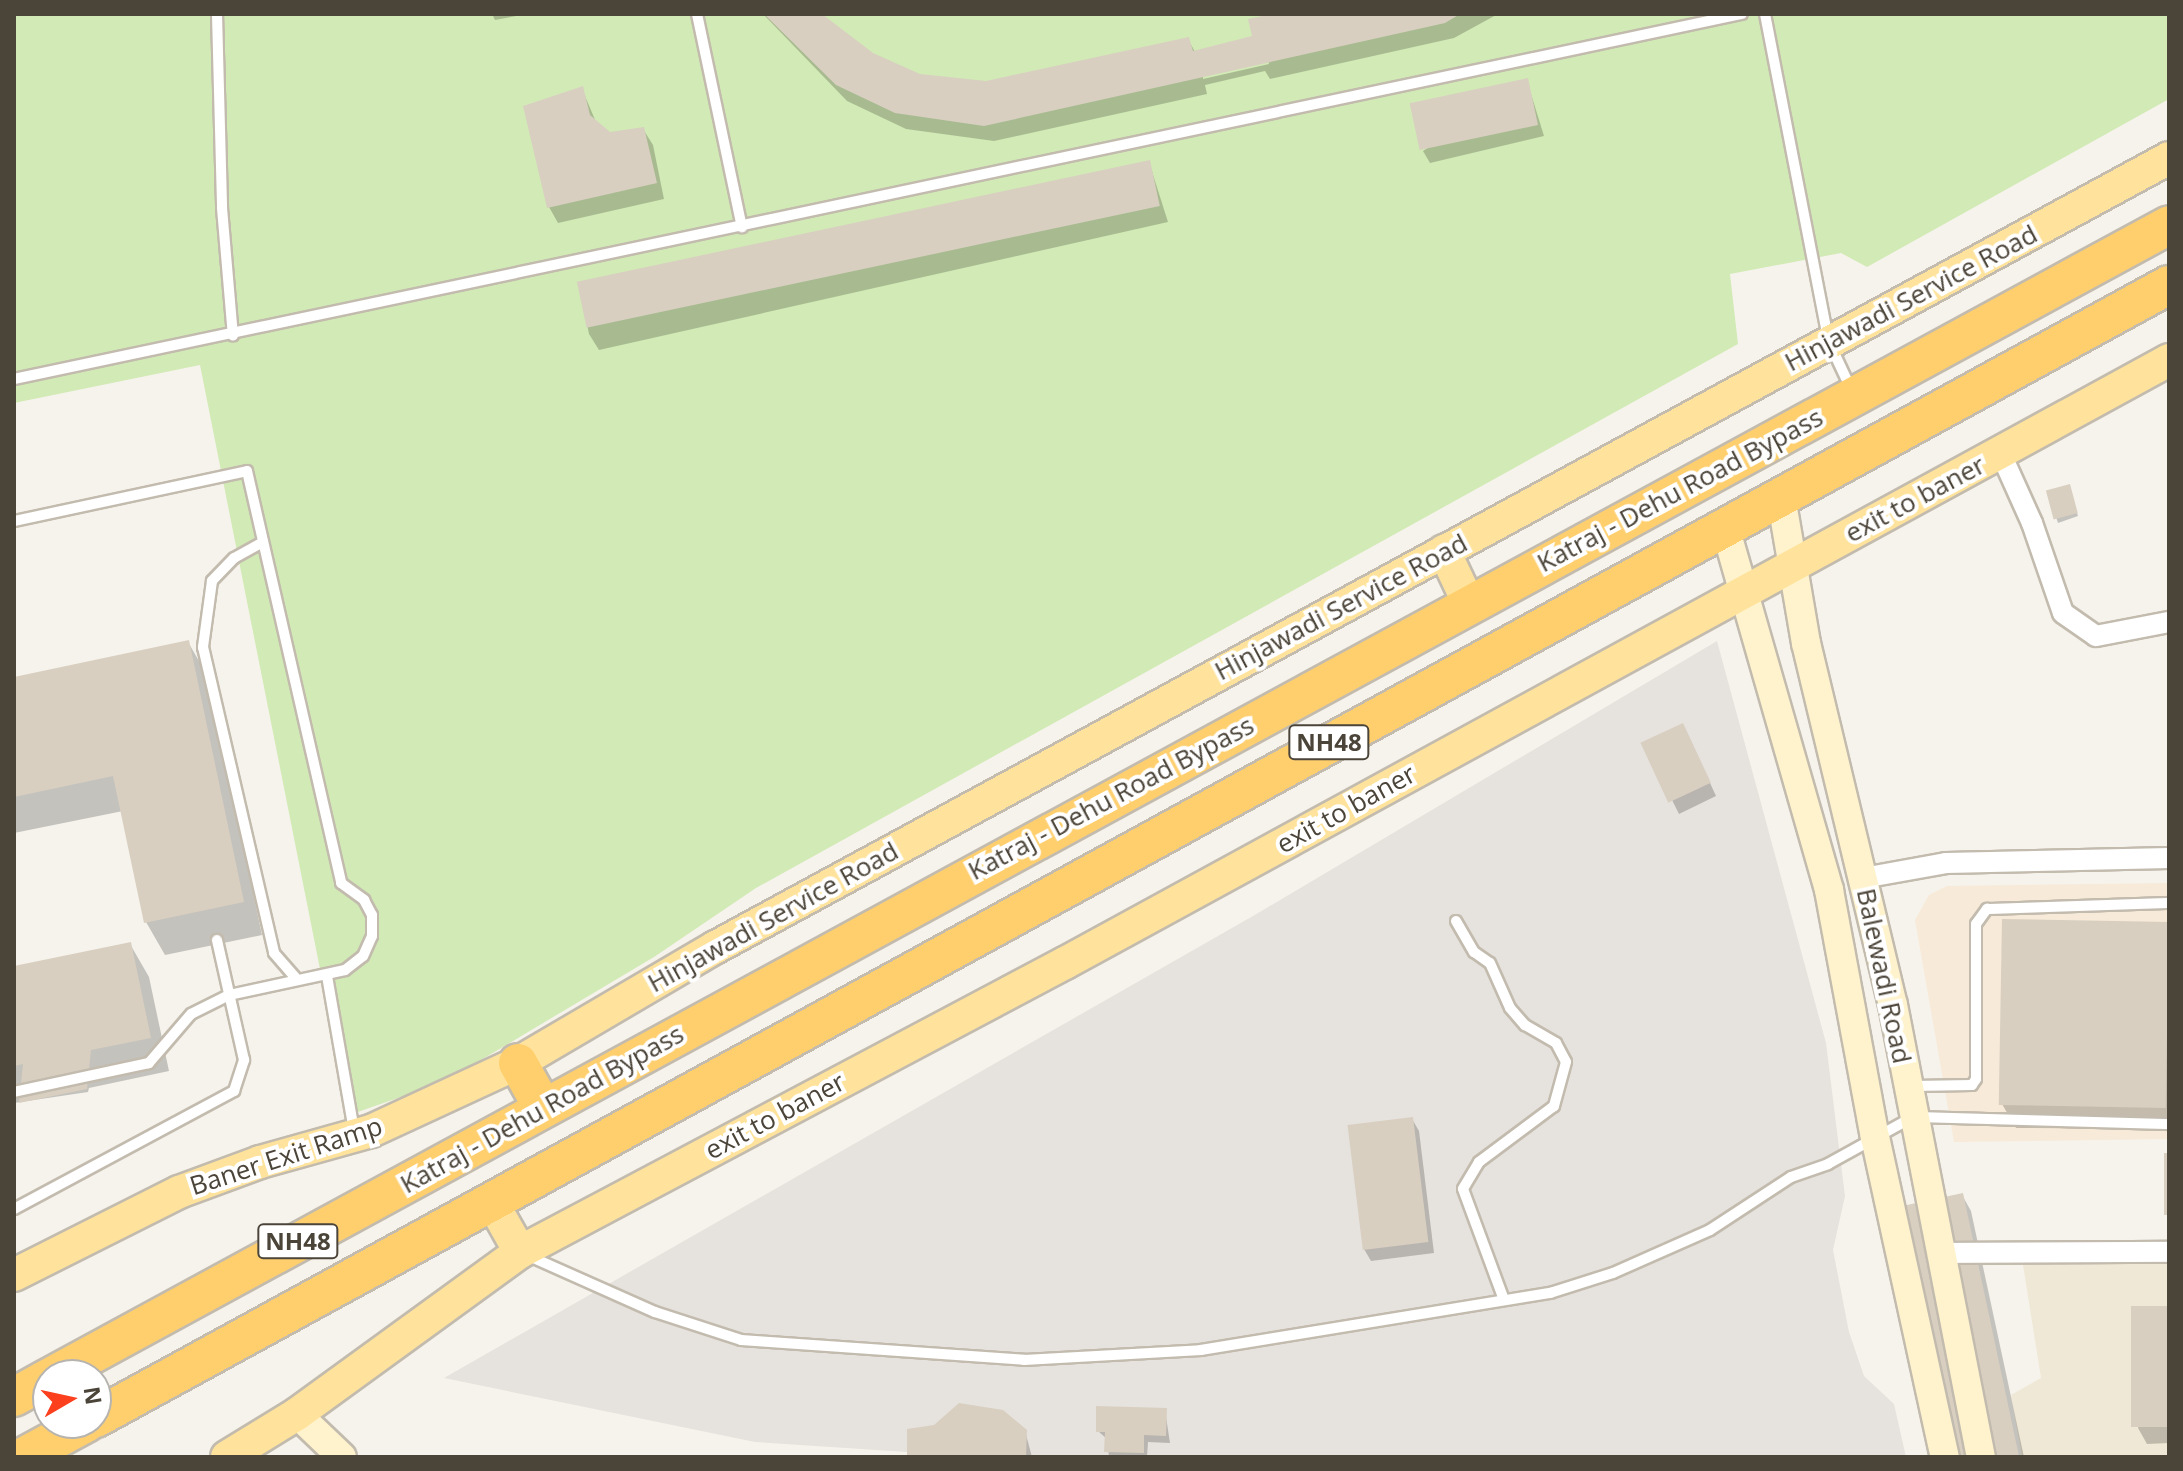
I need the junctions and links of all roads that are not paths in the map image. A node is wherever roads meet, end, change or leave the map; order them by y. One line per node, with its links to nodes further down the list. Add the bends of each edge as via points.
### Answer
1 (217, 14): 9 (lane, via 222,208)
2 (697, 14): 7 (lane)
3 (1742, 14): 7 (lane)
4 (1765, 14): 10 (lane)
5 (2169, 158): 10 (main road, Hinjawadi Service Road)
6 (2169, 225): 13 (highway, Katraj - Dehu Road Bypass / NH48)
7 (742, 227): 9 (lane)
8 (2169, 285): 15 (highway, Katraj - Dehu Road Bypass / NH48)
9 (233, 336): 12 (lane)
10 (1829, 342): 13 (lane); 19 (main road, Hinjawadi Service Road)
11 (2169, 360): 14 (main road, exit to baner)
12 (14, 379)
13 (1854, 395): 22 (highway, Katraj - Dehu Road Bypass / NH48)
14 (2001, 454): 20 (main road, exit to baner); 23 (street, via 2063,613 2096,636)
15 (1781, 497): 17 (highway, Katraj - Dehu Road Bypass / NH48); 20 (main road, Balewadi Road)
16 (14, 521): 18 (lane, via 247,471)
17 (1725, 527): 21 (main road, Balewadi Road); 40 (highway, Katraj - Dehu Road Bypass / NH48, via 1047,895)
18 (263, 542): 29 (lane, via 341,883 364,900 372,915 372,936 363,956); 30 (lane, via 234,558 212,581 203,647 274,953)
19 (1444, 551): 22 (main road); 32 (main road, Hinjawadi Service Road, via 716,947)
20 (1793, 565): 21 (main road, exit to baner); 25 (main road, Balewadi Road, via 1806,643)
21 (1747, 590): 39 (main road, Balewadi Road, via 1829,890); 42 (main road, exit to baner, via 1065,963)
22 (1469, 604): 35 (highway, Katraj - Dehu Road Bypass / NH48)
23 (2169, 622)
24 (2169, 858): 25 (street, via 1946,863)
25 (1863, 878): 33 (main road, Balewadi Road)
26 (2169, 903): 33 (lane, via 1997,906 1981,915 1976,924 1976,1079 1972,1085)
27 (1456, 921): 46 (lane, via 1474,952 1490,963 1510,1008 1525,1025 1556,1043 1566,1062 1554,1106 1533,1127 1479,1162 1463,1189)
28 (217, 940): 31 (lane)
29 (327, 976): 30 (lane, via 312,981); 38 (lane)
30 (295, 977): 31 (lane)
31 (229, 995): 34 (lane, via 191,1014 149,1063); 41 (lane, via 244,1060 234,1091)
32 (518, 1063): 35 (highway); 38 (main road, Baner Exit Ramp)
33 (1908, 1086): 36 (main road, Balewadi Road)
34 (14, 1092)
35 (543, 1108): 47 (highway, Katraj - Dehu Road Bypass / NH48)
36 (1913, 1117): 37 (lane); 39 (lane); 44 (main road, Balewadi Road)
37 (2169, 1124)
38 (355, 1136): 45 (main road, Baner Exit Ramp, via 260,1162 179,1192)
39 (1875, 1137): 46 (lane, via 1828,1164 1791,1177 1761,1200 1657,1256 1550,1293); 56 (main road, Balewadi Road)
40 (493, 1204): 42 (main road); 50 (highway, Katraj - Dehu Road Bypass / NH48)
41 (14, 1209)
42 (520, 1252): 46 (lane, via 655,1312 741,1340 1024,1360 1201,1350); 51 (main road)
43 (2169, 1252): 44 (street)
44 (1941, 1253): 57 (main road, Balewadi Road)
45 (14, 1275)
46 (1504, 1300)
47 (83, 1359)
48 (32, 1387): 49 (highway)
49 (14, 1397)
50 (112, 1409)
51 (297, 1414): 54 (main road); 55 (main road)
52 (56, 1439): 53 (highway)
53 (23, 1457)
54 (227, 1457)
55 (342, 1457)
56 (1945, 1457)
57 (1981, 1457)

